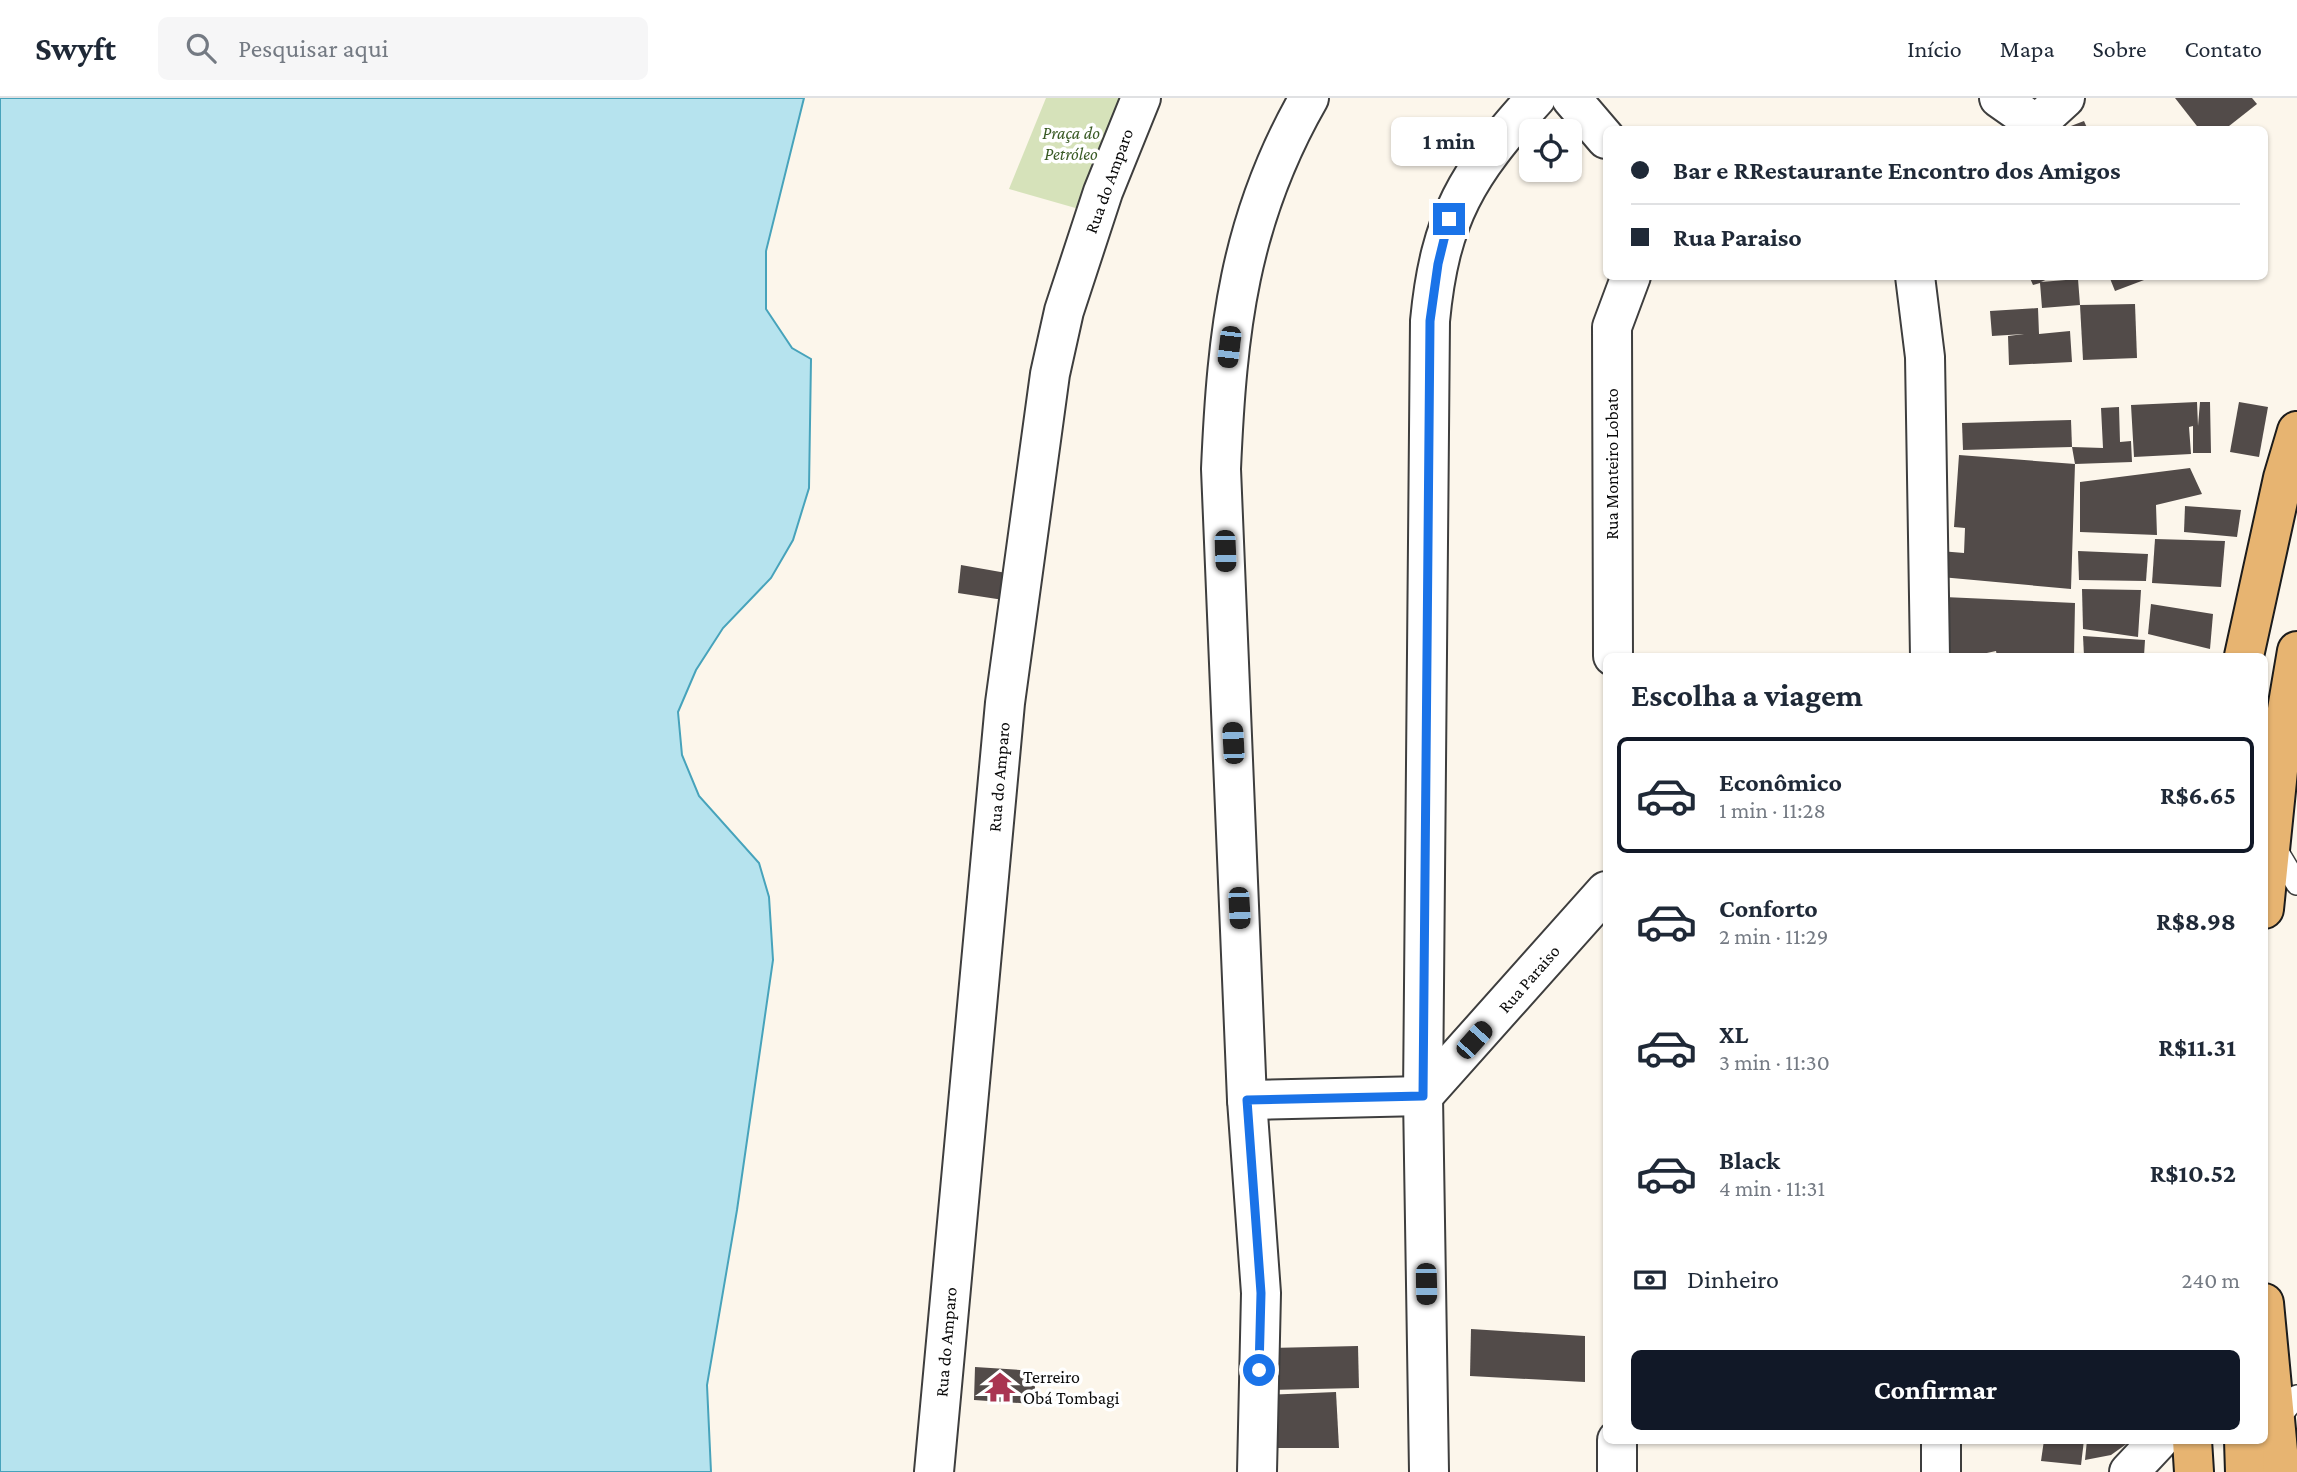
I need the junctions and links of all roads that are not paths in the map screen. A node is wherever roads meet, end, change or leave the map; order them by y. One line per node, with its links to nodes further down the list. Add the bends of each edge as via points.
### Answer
1 (1141, 98): 30 (street, Rua do Amparo, via 1103,192 1064,312 1050,374 1005,703)
2 (1309, 98): 22 (street, via 1282,145 1260,201 1235,299 1226,372 1221,469)
3 (1536, 98): 21 (street, via 1468,182 1449,219 1433,290)
4 (1571, 98): 9 (street)
5 (1998, 98): 7 (street)
6 (2065, 98): 8 (street)
7 (2032, 126)
8 (2034, 126)
9 (1603, 135)
10 (1630, 280): 14 (street, Rua Monteiro Lobato, via 1612,327)
11 (1916, 280): 15 (street, via 1926,358)
12 (2297, 431): 16 (main road)
13 (2297, 651): 17 (main road)
14 (1613, 653)
15 (1930, 653)
16 (2245, 653)
17 (2270, 839): 18 (main road); 19 (lane)
18 (2268, 862)
19 (2297, 884)
20 (1603, 894): 21 (street, Rua Paraiso)
21 (1423, 1096): 22 (street); 32 (street)
22 (1247, 1100): 31 (street, via 1261,1293)
23 (2268, 1362): 24 (main road)
24 (2272, 1420): 38 (main road)
25 (1617, 1444): 33 (street)
26 (1941, 1444): 34 (street)
27 (2155, 1444): 35 (street)
28 (2192, 1444): 36 (main road)
29 (2260, 1444): 37 (main road)
30 (934, 1472)
31 (1257, 1472)
32 (1429, 1472)
33 (1617, 1472)
34 (1941, 1472)
35 (2129, 1472)
36 (2194, 1472)
37 (2245, 1472)
38 (2280, 1472)

